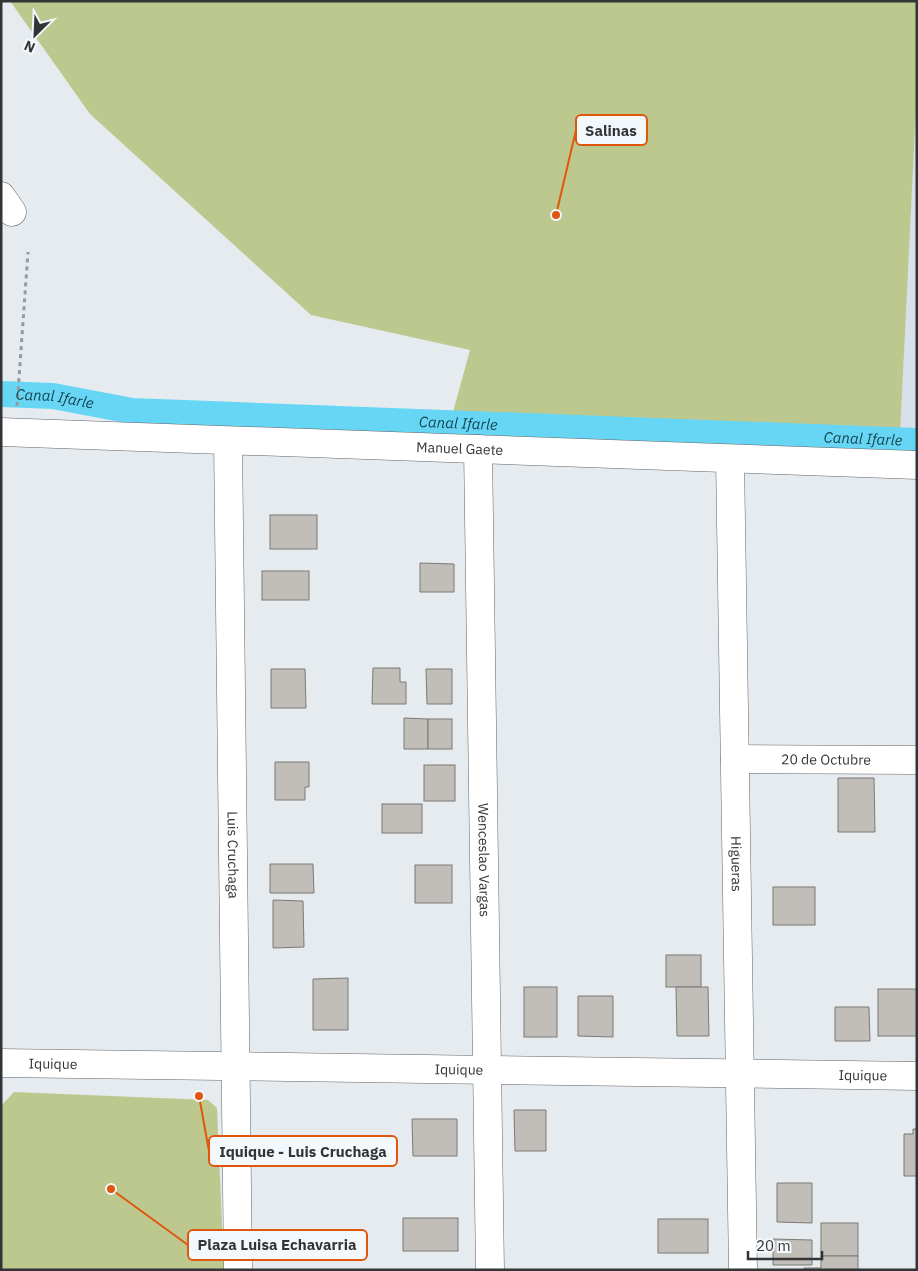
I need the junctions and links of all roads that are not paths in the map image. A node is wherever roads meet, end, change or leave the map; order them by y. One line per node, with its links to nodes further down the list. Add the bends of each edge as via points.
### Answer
1 (1, 432): 2 (street); 3 (street, Manuel Gaete)
2 (1, 439)
3 (228, 441): 4 (street, Manuel Gaete); 10 (street, Luis Cruchaga)
4 (478, 450): 5 (street, Manuel Gaete); 11 (street, Wenceslao Vargas)
5 (730, 458): 6 (street, Manuel Gaete); 7 (street, Higueras)
6 (917, 465)
7 (735, 758): 8 (street, 20 de Octubre); 12 (street, Higueras)
8 (917, 760)
9 (1, 1064): 10 (street, Iquique)
10 (237, 1067): 11 (street, Iquique); 14 (street, Luis Cruchaga)
11 (488, 1070): 12 (street, Iquique); 15 (street, Wenceslao Vargas)
12 (740, 1073): 13 (street, Iquique); 16 (street, Higueras)
13 (917, 1076)
14 (238, 1270)
15 (490, 1270)
16 (742, 1270)

